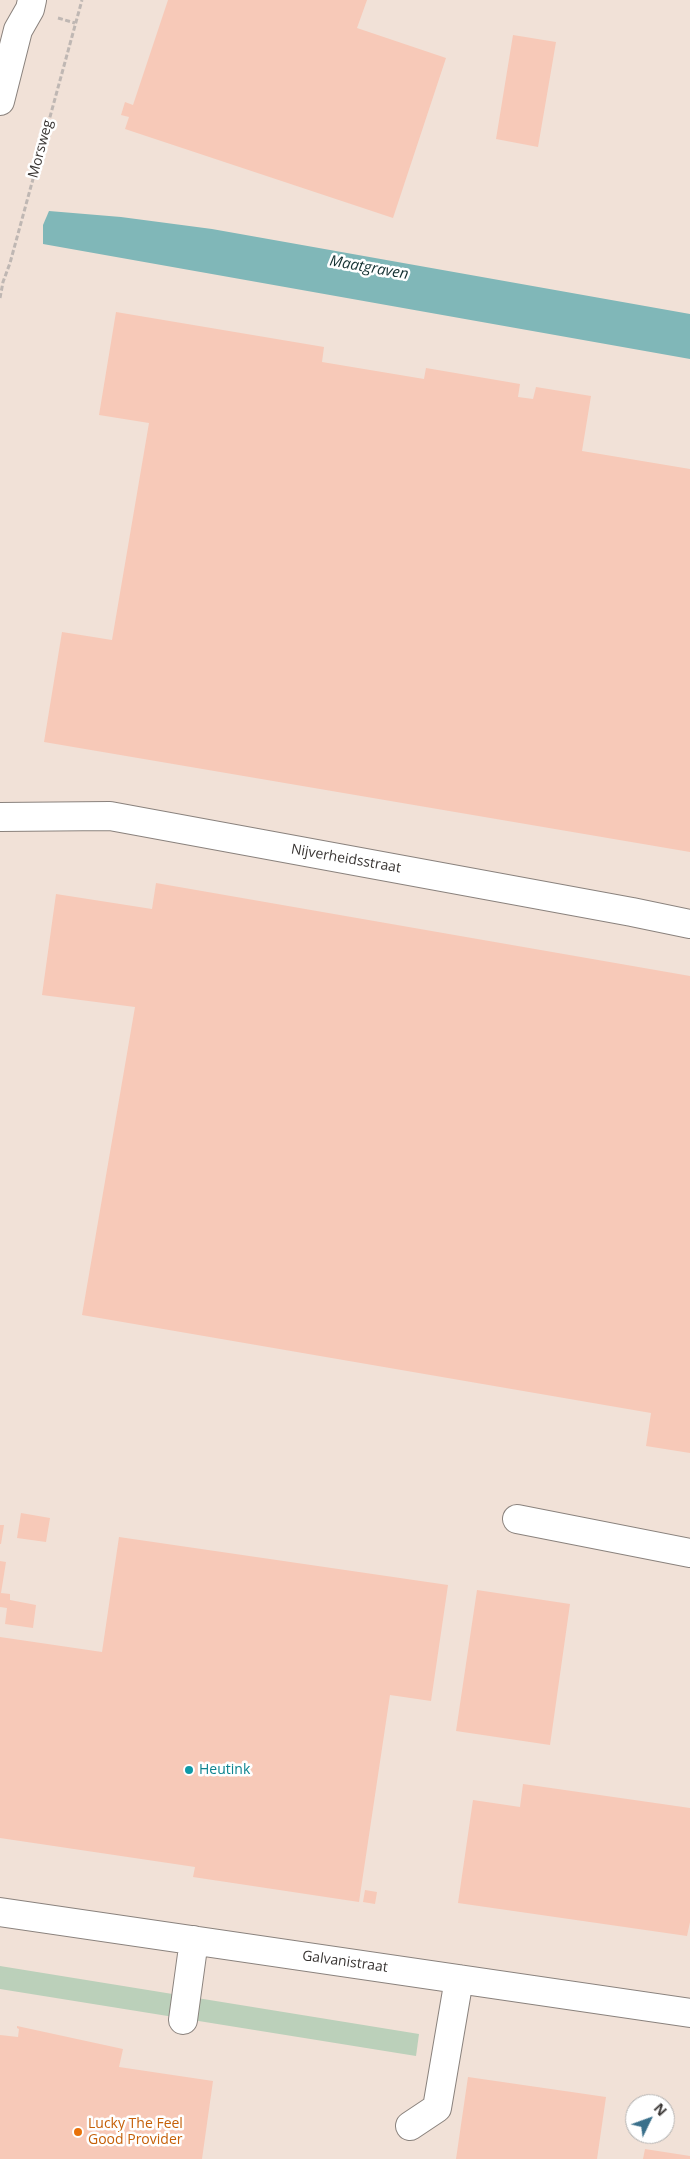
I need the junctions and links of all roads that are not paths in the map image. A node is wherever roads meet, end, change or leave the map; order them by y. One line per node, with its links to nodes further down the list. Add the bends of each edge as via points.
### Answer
1 (32, 0): 2 (street, via 18,30)
2 (0, 101)
3 (0, 816): 4 (street, Nijverheidsstraat, via 110,816)
4 (690, 924)
5 (517, 1518): 6 (street)
6 (690, 1553)
7 (0, 1912): 8 (street, Galvanistraat)
8 (194, 1940): 9 (street, Galvanistraat); 11 (street)
9 (459, 1979): 10 (street, Galvanistraat); 12 (street, via 437,2108)
10 (690, 2013)
11 (183, 2020)
12 (410, 2126)

